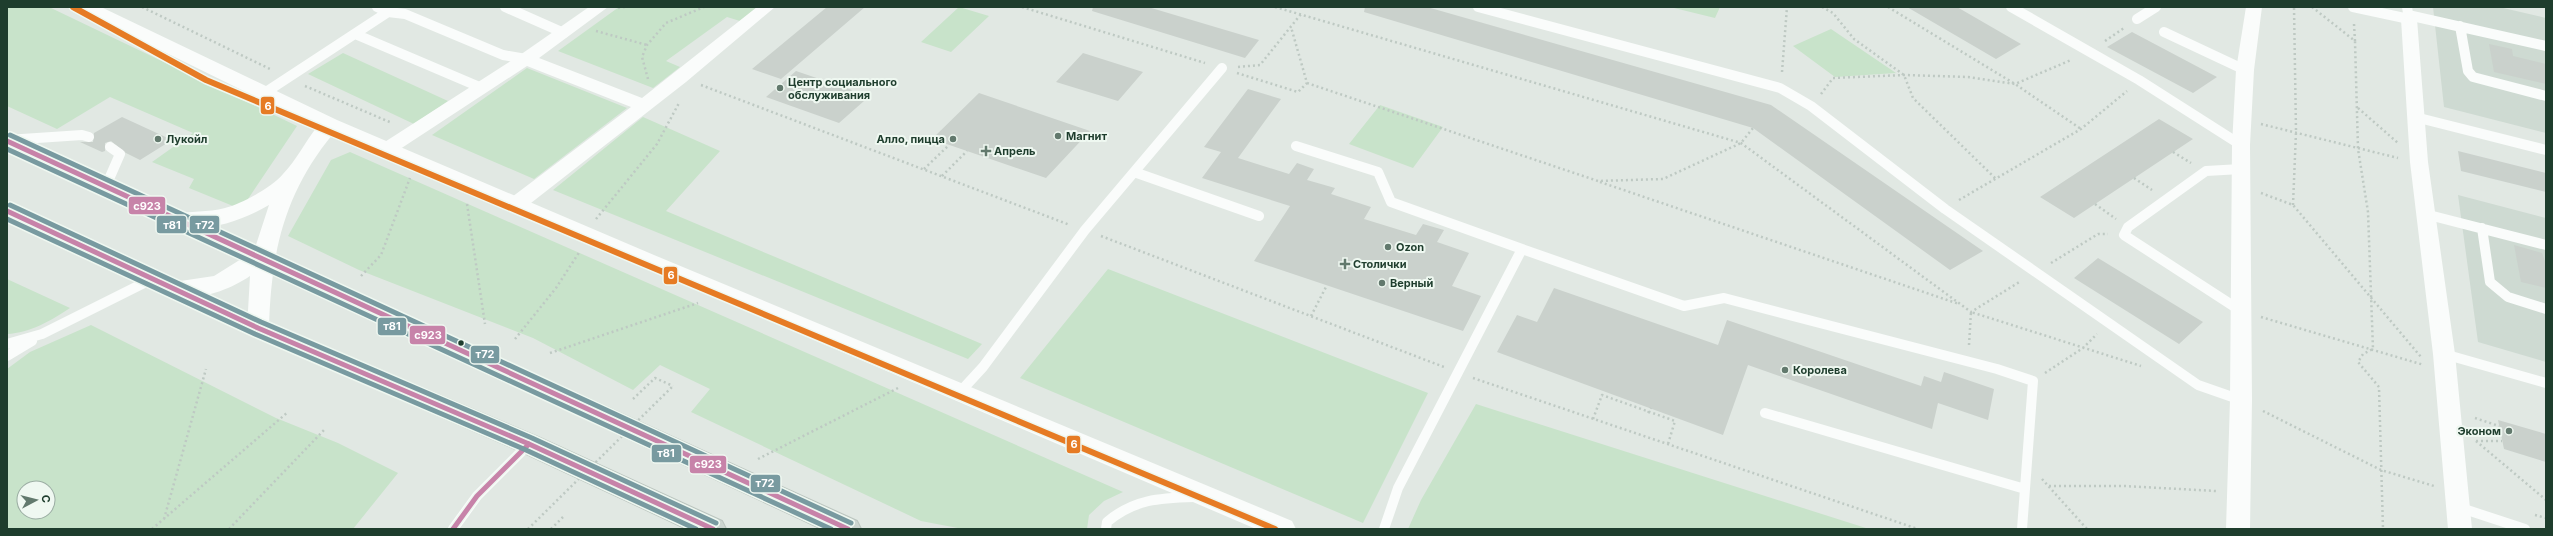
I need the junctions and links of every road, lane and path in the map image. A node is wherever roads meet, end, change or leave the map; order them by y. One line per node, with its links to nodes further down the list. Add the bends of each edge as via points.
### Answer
1 (87, 7): 41 (street)
2 (377, 7): 20 (lane)
3 (396, 7): 20 (lane)
4 (505, 7): 26 (lane)
5 (600, 7): 26 (street)
6 (704, 7): 29 (path, via 666,23)
7 (767, 7): 43 (street)
8 (1022, 7): 33 (path)
9 (1274, 7): 21 (path)
10 (1478, 7): 40 (lane)
11 (1788, 7): 40 (path)
12 (1822, 7): 35 (path, via 1833,13 1854,38)
13 (1888, 7): 38 (path)
14 (2011, 7): 31 (lane)
15 (2156, 7): 23 (lane)
16 (2254, 7): 34 (street)
17 (2294, 7): 52 (path)
18 (2312, 7): 46 (path, via 2355,41)
19 (2353, 7): 22 (lane)
20 (388, 12): 28 (lane); 32 (lane, via 405,14 503,55)
21 (1301, 14): 25 (path); 55 (path)
22 (2408, 14): 24 (lane); 47 (street)
23 (2137, 19): 31 (path)
24 (2460, 26): 30 (lane); 42 (lane, via 2468,71 2473,77)
25 (1291, 27): 33 (path, via 1260,65); 37 (path)
26 (570, 30): 29 (path); 32 (street)
27 (2164, 32): 34 (lane)
28 (355, 34): 39 (lane); 41 (lane)
29 (647, 45): 43 (path, via 642,57)
30 (2546, 46)
31 (2091, 52): 36 (lane); 38 (path)
32 (526, 59): 39 (street); 43 (street)
33 (1222, 68): 37 (path, via 1298,92); 67 (lane)
34 (2245, 70): 48 (street)
35 (1904, 75): 38 (path, via 1968,77); 45 (path, via 1833,78); 71 (path, via 1913,98)
36 (2139, 80): 51 (path); 57 (lane)
37 (1307, 83): 72 (path)
38 (2015, 84): 51 (path)
39 (482, 88): 60 (street)
40 (1780, 88): 45 (lane)
41 (266, 92): 49 (street)
42 (2546, 96)
43 (650, 100): 76 (street)
44 (679, 102): 85 (path, via 657,144)
45 (1811, 106): 78 (lane)
46 (2358, 108): 61 (path); 65 (path)
47 (2415, 117): 62 (lane); 65 (street)
48 (2242, 119): 52 (path); 57 (street)
49 (330, 125): 60 (street); 69 (street, via 315,141)
50 (1753, 128): 55 (path)
51 (2081, 129): 71 (path)
52 (2296, 132): 61 (path); 77 (path)
53 (89, 137): 54 (lane, via 82,135)
54 (7, 141): 73 (main road)
55 (1741, 143): 72 (path, via 1663,178); 96 (path)
56 (949, 145): 66 (path)
57 (2241, 145): 70 (street)
58 (1296, 146): 87 (lane, via 1378,172 1390,202)
59 (110, 147): 73 (lane, via 120,154)
60 (387, 149): 64 (street)
61 (2358, 149): 65 (path); 94 (path, via 2368,212)
62 (2546, 150)
63 (967, 151): 68 (path)
64 (416, 162): 76 (street); 90 (path, via 381,255)
65 (2419, 162): 80 (street)
66 (924, 169)
67 (1134, 172): 81 (lane); 119 (lane, via 1085,230 983,367)
68 (942, 176)
69 (293, 177): 82 (street, via 259,203 232,215 217,219); 88 (street, via 276,209)
70 (2241, 177): 77 (path); 84 (lane, via 2206,171); 98 (street)
71 (1996, 179): 78 (path)
72 (1598, 182): 96 (path)
73 (106, 186): 82 (main road)
74 (466, 199): 102 (path)
75 (2095, 204): 84 (path)
76 (515, 205): 85 (street)
77 (2293, 205): 94 (path)
78 (1945, 209): 89 (lane)
79 (7, 211): 91 (main road)
80 (2425, 214): 83 (lane); 110 (street)
81 (1259, 216)
82 (180, 220): 88 (main road)
83 (2482, 228): 86 (lane); 97 (lane, via 2490,282 2494,288 2505,296)
84 (2126, 231): 89 (path, via 2098,234); 98 (lane)
85 (582, 242): 95 (street); 105 (path, via 556,288)
86 (2546, 245)
87 (1522, 249): 112 (lane, via 1684,306 1724,298); 115 (lane)
88 (262, 257): 93 (street, via 225,282 200,288); 103 (street, via 258,290); 152 (main road)
89 (2036, 272): 99 (path); 101 (lane)
90 (360, 276)
91 (154, 278): 93 (main road); 104 (lane)
92 (1327, 285): 100 (path)
93 (176, 289): 103 (main road)
94 (2370, 293): 108 (path); 108 (path, via 2428,366)
95 (725, 294): 109 (path); 119 (street)
96 (1962, 305): 99 (path)
97 (2546, 309)
98 (2241, 311): 108 (path); 121 (street)
99 (1971, 312): 107 (path); 112 (path)
100 (1311, 316)
101 (2108, 322): 107 (path); 121 (lane, via 2198,385)
102 (485, 324)
103 (258, 328): 133 (main road)
104 (42, 334): 106 (lane); 111 (lane)
105 (516, 339)
106 (7, 344)
107 (2083, 348): 113 (path); 116 (path)
108 (2373, 349): 137 (path, via 2363,354 2358,362 2379,387)
109 (550, 353)
110 (2444, 354): 117 (lane); 126 (street)
111 (7, 356)
112 (1967, 361): 116 (lane)
113 (2148, 368)
114 (206, 369): 145 (path)
115 (1458, 373): 128 (path); 155 (lane, via 1398,488)
116 (2034, 381): 136 (lane)
117 (2546, 383)
118 (900, 387): 135 (path)
119 (960, 392): 141 (street)
120 (633, 398): 149 (path, bridge, via 655,378 673,386)
121 (2242, 400): 137 (path); 140 (street)
122 (1651, 408): 124 (path)
123 (288, 412): 145 (path)
124 (1648, 413): 128 (path, via 1602,395); 134 (path, via 1676,421)
125 (1765, 413): 139 (lane)
126 (2449, 418): 131 (path); 143 (street)
127 (2475, 418): 129 (path)
128 (1593, 419): 134 (path)
129 (2499, 426)
130 (325, 429): 147 (path)
131 (2476, 441): 132 (path); 142 (path)
132 (2502, 441)
133 (529, 444): 148 (lane, via 477,496); 151 (main road)
134 (1668, 444): 156 (path)
135 (758, 460)
136 (2027, 462): 138 (path); 139 (lane)
137 (2381, 470): 143 (path); 160 (path)
138 (2049, 486): 140 (path, via 2124,486); 158 (path)
139 (2025, 489): 157 (lane)
140 (2239, 492): 159 (street)
141 (1203, 497): 153 (lane, via 1154,498 1135,502 1111,518); 154 (street)
142 (2546, 500)
143 (2458, 510): 161 (lane)
144 (563, 517): 150 (path)
145 (163, 519): 146 (path)
146 (152, 529)
147 (229, 529)
148 (453, 529)
149 (528, 529)
150 (551, 529)
151 (713, 529)
152 (848, 529)
153 (1106, 529)
154 (1283, 529)
155 (1384, 529)
156 (1918, 529)
157 (2022, 529)
158 (2087, 529)
159 (2238, 529)
160 (2383, 529)
161 (2525, 529)

